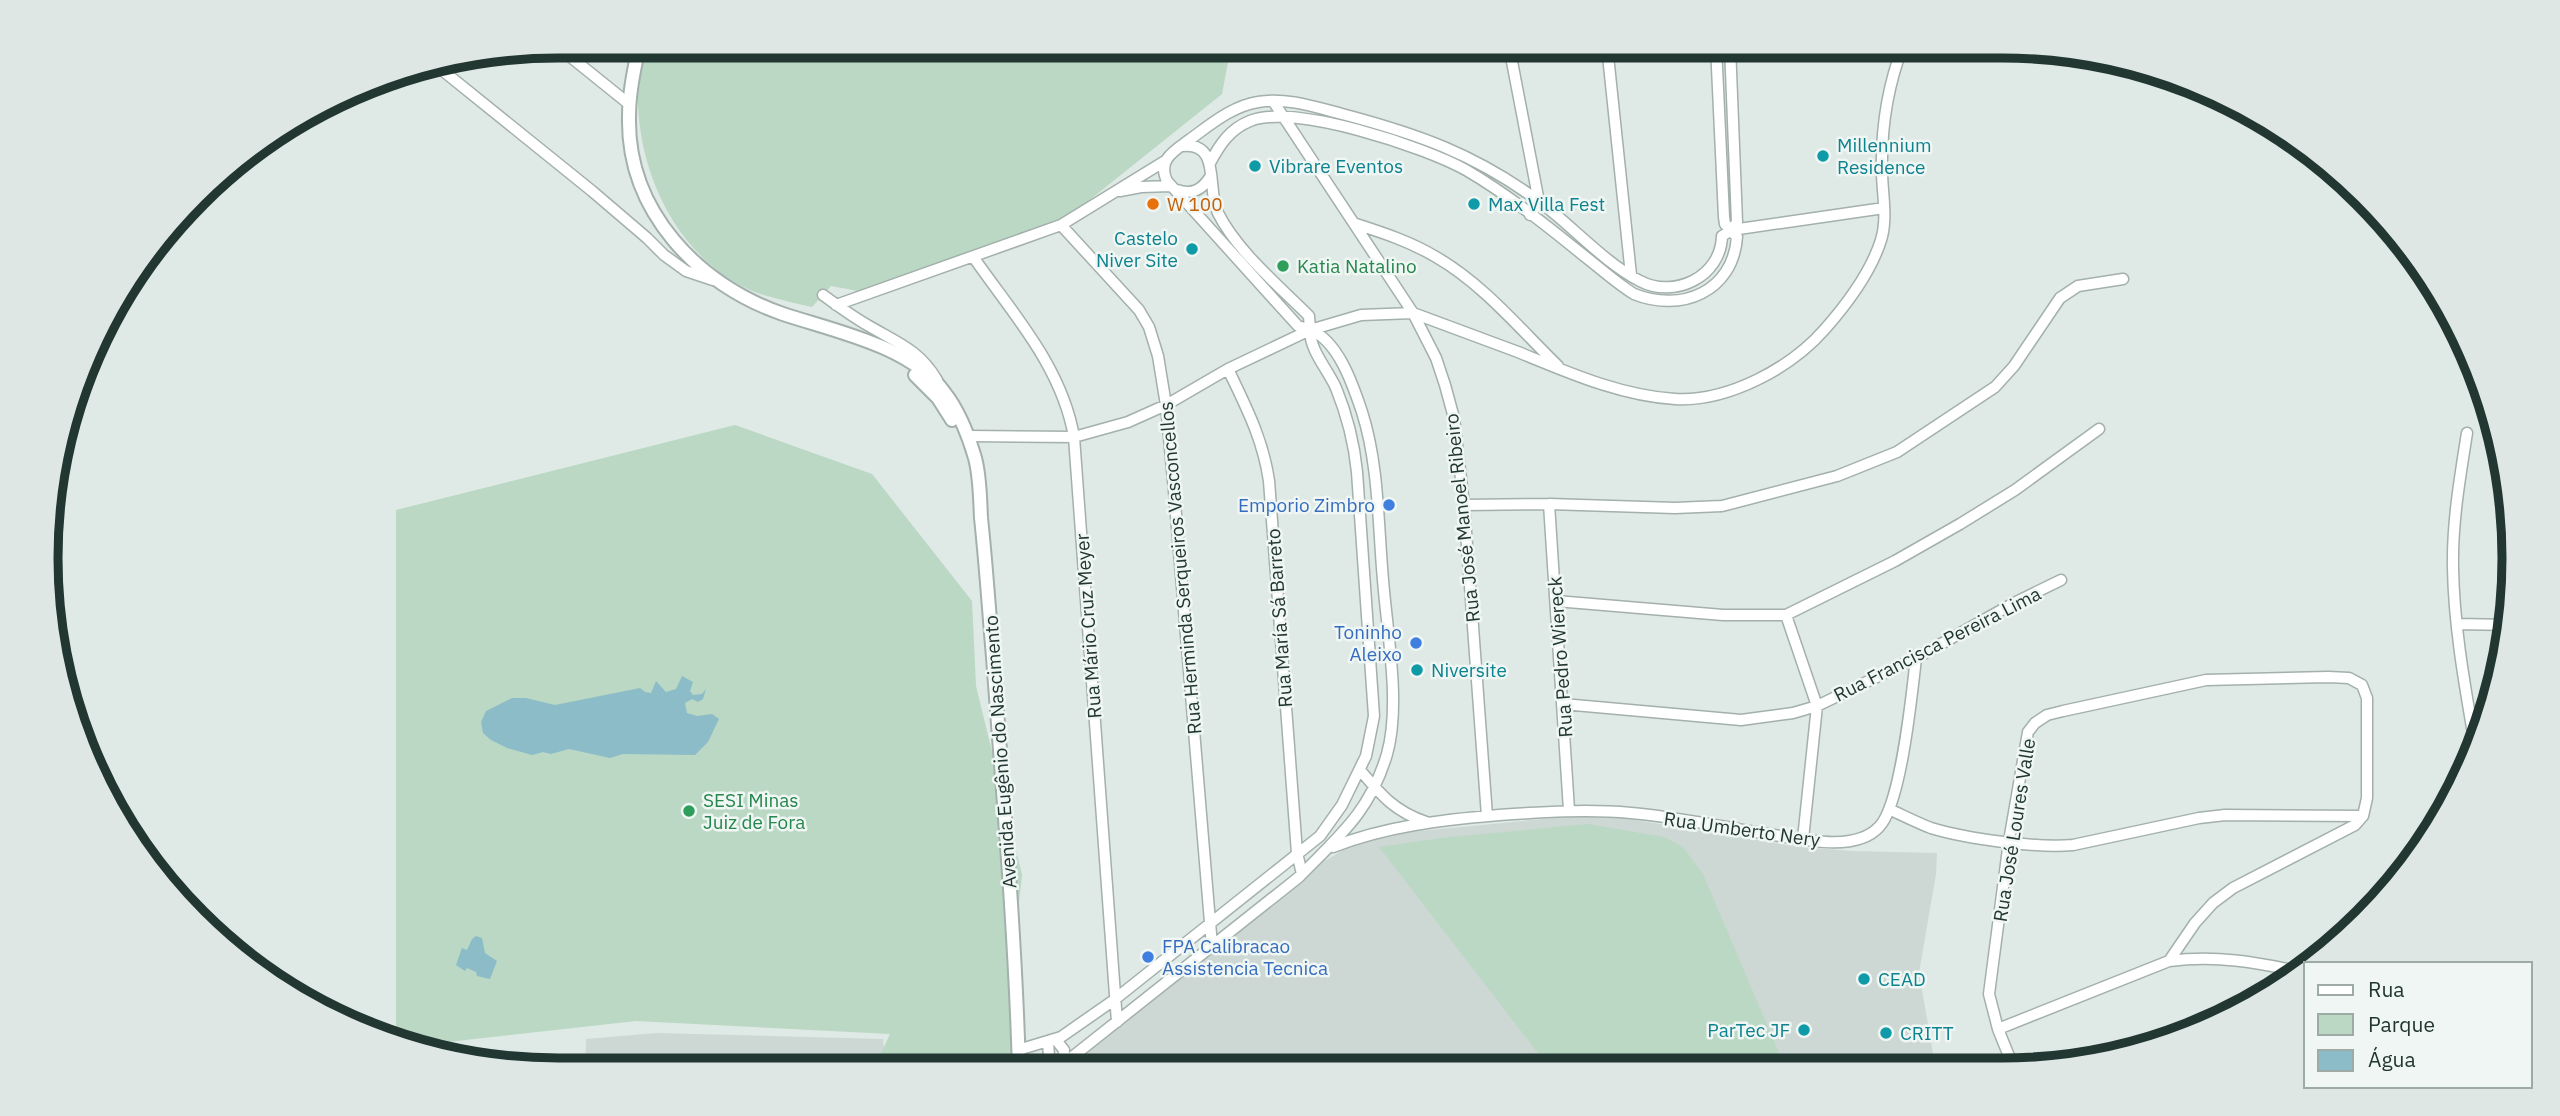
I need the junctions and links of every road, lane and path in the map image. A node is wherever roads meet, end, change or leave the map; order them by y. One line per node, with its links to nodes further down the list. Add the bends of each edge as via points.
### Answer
1 (572, 58): 10 (street)
2 (636, 58): 10 (street, Avenida Eugênio do Nascimento)
3 (1511, 58): 22 (street)
4 (1608, 58): 30 (street)
5 (1717, 58): 27 (street, via 1724,217)
6 (1730, 58): 27 (street, via 1737,222)
7 (1900, 58): 23 (street, via 1887,102 1881,170)
8 (444, 71): 32 (street, via 593,191 664,255 686,271)
9 (1273, 101): 11 (street, Rua José Manoel Ribeiro); 12 (street); 14 (street, via 1243,105)
10 (629, 104): 32 (street, Avenida Eugênio do Nascimento, via 633,160 650,208 681,251)
11 (1283, 117): 13 (street); 18 (street, via 1251,120 1236,128); 25 (street, Rua José Manoel Ribeiro)
12 (1371, 122): 13 (street); 15 (street)
13 (1369, 135): 16 (street)
14 (1181, 146): 17 (street); 18 (street, via 1202,150)
15 (1448, 147): 16 (street); 22 (street)
16 (1443, 159): 24 (street)
17 (1166, 161): 20 (street, via 1165,176); 21 (street)
18 (1210, 163): 19 (street)
19 (1210, 177): 20 (street, via 1192,192); 29 (street, via 1217,212)
20 (1174, 188): 21 (street, via 1141,187); 33 (street)
21 (1112, 193): 26 (street)
22 (1539, 201): 24 (street); 30 (street)
23 (1884, 208): 27 (street); 40 (street, via 1882,236 1873,260 1835,317 1810,346 1757,379 1709,395 1677,399 1617,388)
24 (1530, 215): 27 (street, via 1622,287 1664,302 1699,294 1723,277 1736,244)
25 (1355, 224): 36 (street, Rua José Manoel Ribeiro); 40 (street, via 1410,243 1455,270)
26 (1061, 225): 28 (street); 42 (street, Rua Herminda Serqueiros Vasconcellos, via 1139,310 1149,327)
27 (1732, 230): 30 (street, via 1722,236 1717,258 1694,281 1666,289)
28 (974, 258): 35 (street); 46 (street, Rua Mário Cruz Meyer, via 1039,350 1065,397)
29 (1267, 275): 33 (street); 37 (street, via 1308,316)
30 (1631, 275)
31 (2123, 279): 49 (street, via 2078,286 2060,298 1995,387 1897,452 1869,465 1722,506)
32 (714, 280): 38 (street, Avenida Eugênio do Nascimento, via 778,312)
33 (1258, 283): 37 (street, via 1298,326)
34 (823, 296): 35 (street)
35 (836, 305): 41 (street, via 913,350)
36 (1413, 313): 37 (street, via 1361,316); 40 (street); 50 (street, Rua José Manoel Ribeiro, via 1436,358 1454,418)
37 (1310, 330): 39 (street); 47 (street, via 1320,333 1338,356 1352,386 1363,414); 48 (street, via 1310,344 1343,408 1354,443)
38 (838, 332): 41 (street, Avenida Eugênio do Nascimento, via 896,353); 45 (street, Avenida Eugênio do Nascimento, via 919,378)
39 (1228, 369): 42 (street); 74 (street, Rua María Sá Barreto, via 1257,430 1269,481)
40 (1561, 369)
41 (943, 389): 45 (street, Avenida Eugênio do Nascimento)
42 (1166, 405): 46 (street, via 1128,422); 76 (street, Rua Herminda Serqueiros Vasconcellos)
43 (2099, 429): 55 (street, via 1960,524)
44 (2467, 433): 56 (street, via 2454,536)
45 (968, 436): 46 (street); 84 (street, Avenida Eugênio do Nascimento, via 976,460 986,564 1008,843)
46 (1074, 437): 80 (street, Rua Mário Cruz Meyer)
47 (1374, 470): 48 (street); 51 (street)
48 (1356, 472): 52 (street)
49 (1549, 504): 50 (street); 54 (street, Rua Pedro Wiereck)
50 (1464, 505): 68 (street, Rua José Manoel Ribeiro)
51 (1382, 567): 52 (street); 59 (street)
52 (1364, 568): 60 (street)
53 (2061, 580): 58 (street, Rua Francisca Pereira Lima)
54 (1556, 601): 55 (street, via 1723,615); 61 (street, Rua Pedro Wiereck)
55 (1786, 615): 62 (street)
56 (2458, 624): 57 (street); 63 (street)
57 (2498, 625)
58 (1916, 658): 62 (street, Rua Francisca Pereira Lima); 67 (street, Rua Umberto Nery)
59 (1391, 672): 60 (street); 65 (street, via 1388,747)
60 (1372, 673): 64 (street, via 1374,716)
61 (1563, 704): 62 (street, Rua Francisca Pereira Lima, via 1741,720); 66 (street, Rua Pedro Wiereck)
62 (1816, 706): 71 (street)
63 (2473, 726)
64 (1360, 771): 65 (street); 74 (street, via 1320,835)
65 (1375, 788): 70 (street, via 1407,816); 73 (street, via 1350,827)
66 (1569, 810): 68 (street, Rua Umberto Nery); 71 (street, Rua Umberto Nery, via 1633,813)
67 (1891, 810): 71 (street, Rua Umberto Nery, via 1875,832 1855,842); 72 (street, via 1931,828)
68 (1487, 816): 70 (street, Rua Umberto Nery)
69 (2363, 816): 72 (street, via 2225,815 2073,845); 72 (street, Rua José Loures Valle, via 2367,698 2362,685 2349,678 2328,677 2206,680 2063,710 2035,723 2023,750); 78 (street, via 2341,834 2233,888 2195,923)
70 (1426, 822): 73 (street, Rua Umberto Nery, via 1365,834)
71 (1803, 839)
72 (2009, 841): 82 (street, Rua José Loures Valle, via 1989,994)
73 (1329, 848): 75 (street)
74 (1297, 853): 75 (street, Rua María Sá Barreto); 76 (street)
75 (1302, 874): 77 (street)
76 (1209, 922): 77 (street, Rua Herminda Serqueiros Vasconcellos); 80 (street)
77 (1212, 946): 81 (street)
78 (2169, 961): 79 (street, via 2233,959); 82 (street)
79 (2287, 969)
80 (1114, 1000): 81 (street, Rua Mário Cruz Meyer); 83 (street)
81 (1117, 1022): 88 (street)
82 (1998, 1030): 89 (street, Rua José Loures Valle)
83 (1052, 1041): 84 (street); 86 (street); 87 (street, via 1064,1050)
84 (1018, 1050): 85 (street, Avenida Eugênio do Nascimento)
85 (1018, 1058)
86 (1051, 1058)
87 (1062, 1058)
88 (1071, 1058)
89 (2010, 1058)

